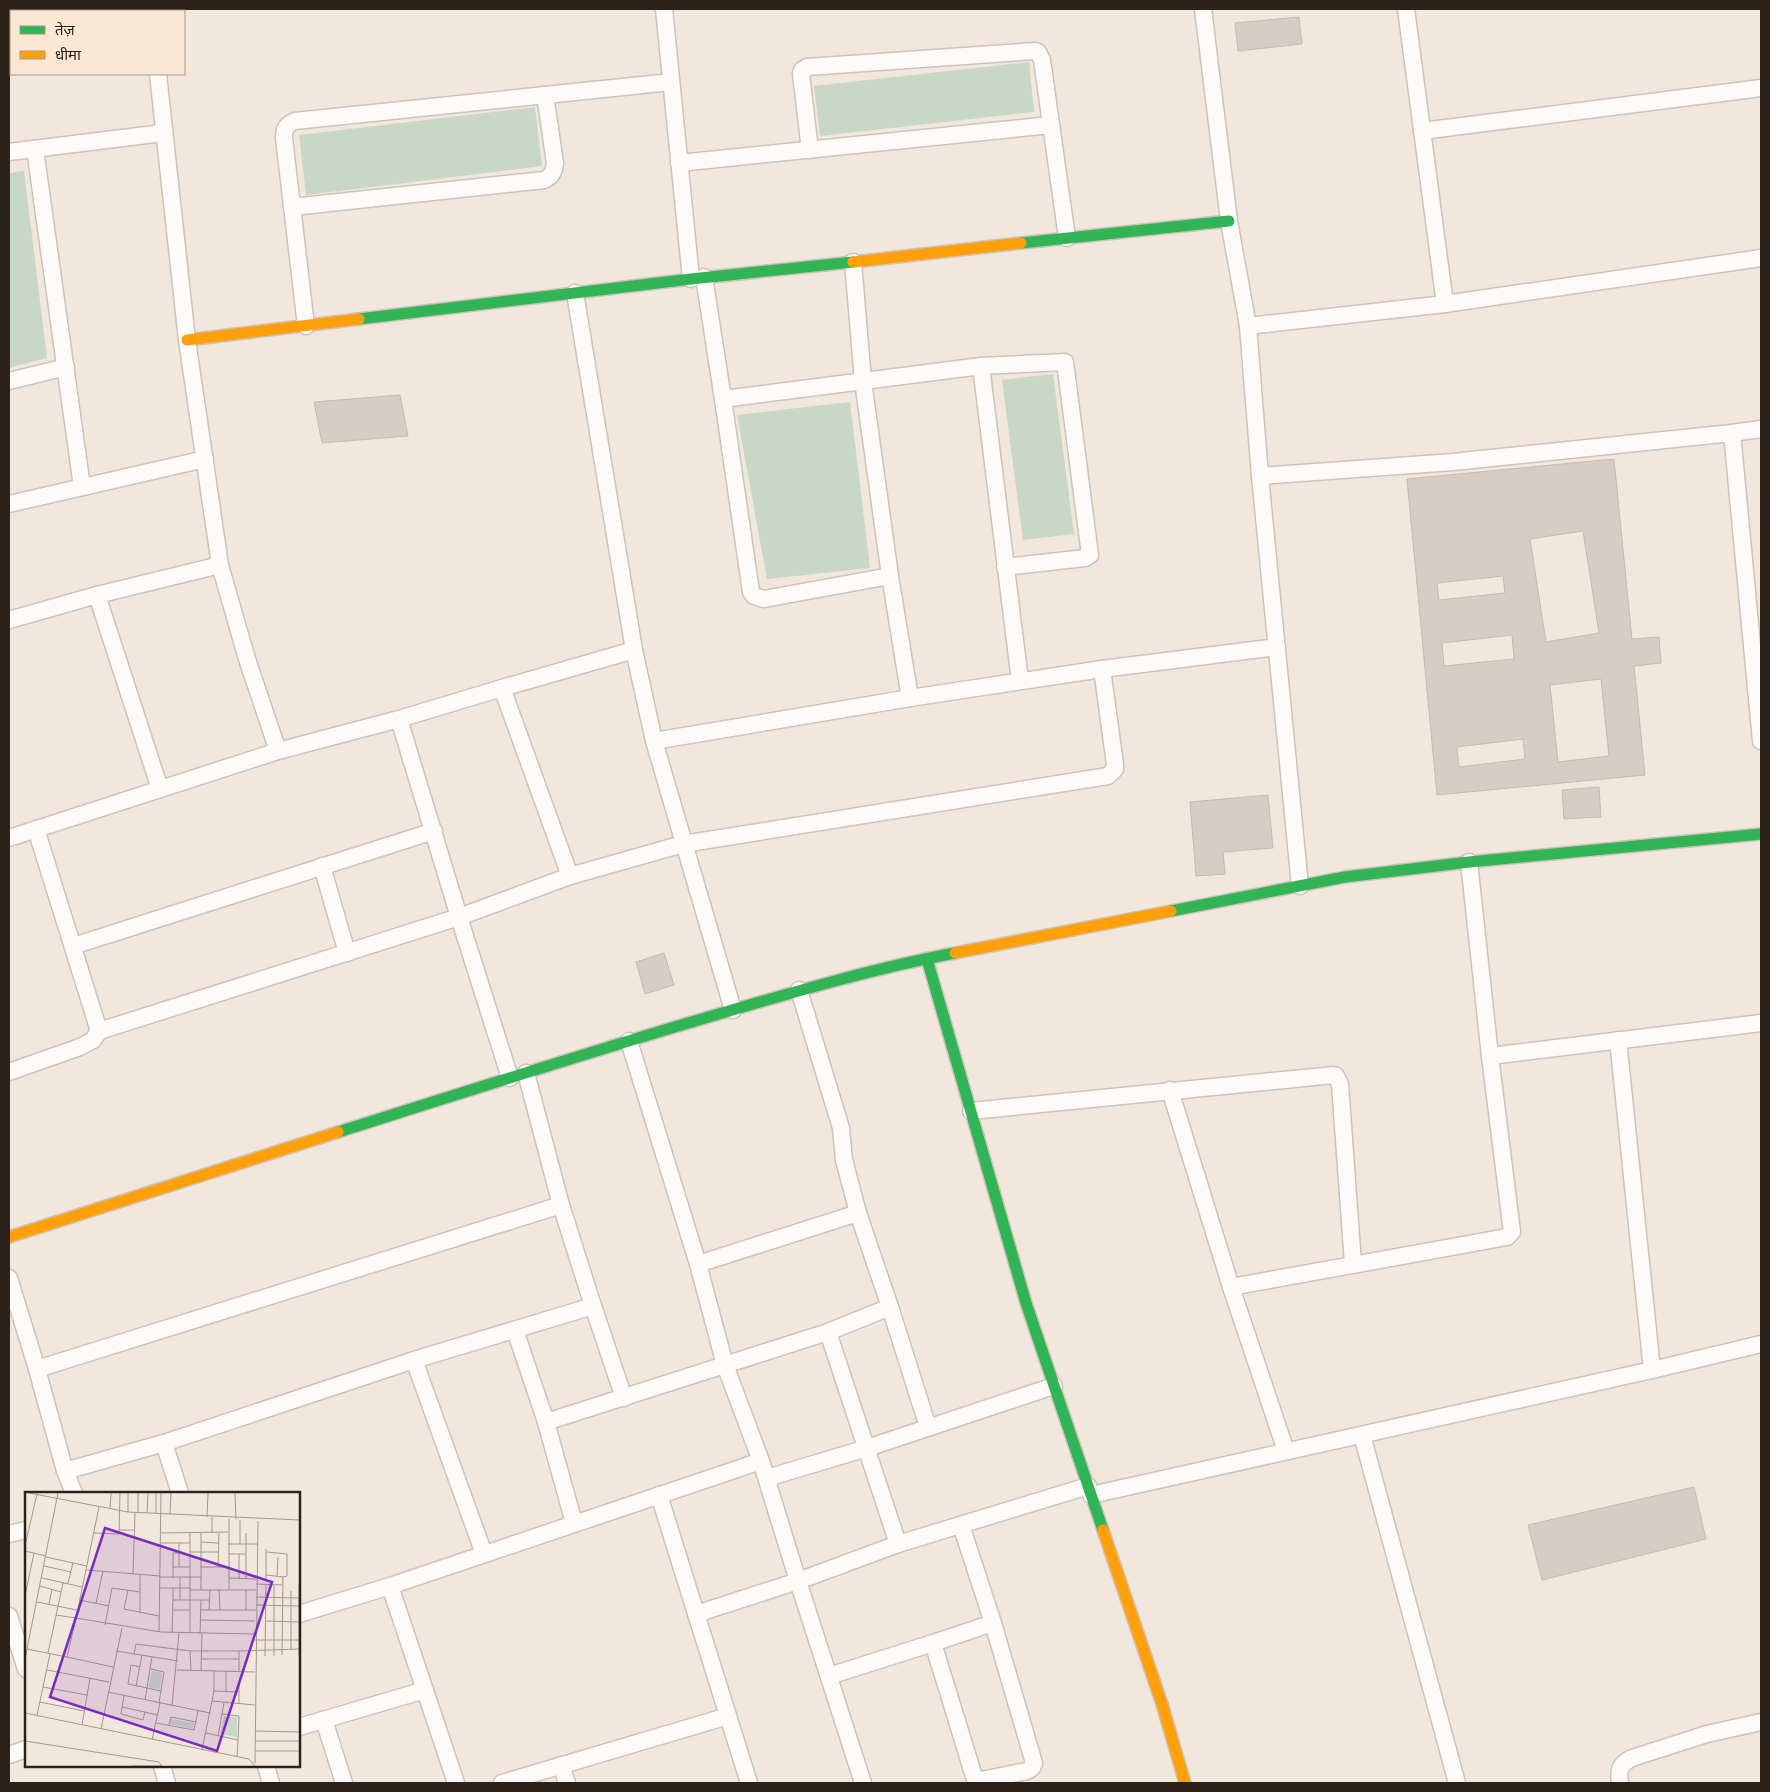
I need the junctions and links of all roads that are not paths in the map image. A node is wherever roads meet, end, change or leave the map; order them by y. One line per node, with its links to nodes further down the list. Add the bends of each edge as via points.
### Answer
1 (664, 9): 5 (street)
2 (1203, 9): 16 (street)
3 (1406, 9): 9 (street)
4 (158, 75): 10 (street)
5 (671, 82): 7 (street); 14 (street)
6 (1761, 88): 9 (street)
7 (545, 95): 15 (street, via 288,124 284,138); 15 (street, via 555,163 550,177)
8 (1052, 125): 12 (street); 12 (street, via 1042,60 1035,51 807,67 801,74); 17 (street)
9 (1422, 131): 22 (street)
10 (164, 133): 11 (street); 25 (street)
11 (36, 149): 13 (street); 27 (street)
12 (810, 150): 14 (street)
13 (9, 152)
14 (679, 163): 20 (street)
15 (292, 207): 23 (street)
16 (1229, 221): 17 (street); 24 (street)
17 (1067, 238): 19 (street)
18 (1761, 258): 22 (street)
19 (853, 262): 20 (street); 29 (street)
20 (697, 278): 21 (street); 30 (street)
21 (575, 293): 23 (street); 43 (street)
22 (1445, 304): 24 (street)
23 (306, 326): 25 (street)
24 (1248, 326): 34 (street)
25 (187, 340): 33 (street)
26 (981, 366): 29 (street); 38 (street); 38 (street, via 1065,363 1090,552 1090,556 1085,558)
27 (66, 367): 28 (street); 35 (street)
28 (9, 381)
29 (863, 381): 30 (street); 39 (street)
30 (723, 399): 39 (street, via 754,596 764,599)
31 (1761, 429): 32 (street)
32 (1732, 432): 34 (street, via 1453,462); 50 (street)
33 (205, 459): 35 (street); 37 (street)
34 (1260, 476): 42 (street)
35 (82, 487): 36 (street)
36 (9, 504)
37 (220, 565): 40 (street); 51 (street)
38 (1005, 567): 45 (street)
39 (890, 576): 47 (street)
40 (97, 595): 41 (street); 52 (street)
41 (9, 620)
42 (1277, 647): 44 (street); 61 (street)
43 (634, 650): 46 (street); 49 (street)
44 (1102, 669): 45 (street); 57 (street, via 1115,764 1115,769 1108,776)
45 (1020, 681): 47 (street)
46 (502, 688): 48 (street); 60 (street)
47 (910, 698): 49 (street)
48 (399, 720): 51 (street); 54 (street)
49 (654, 741): 57 (street)
50 (1761, 741)
51 (278, 752): 52 (street)
52 (160, 790): 53 (street)
53 (36, 829): 56 (street); 63 (street)
54 (434, 831): 59 (street); 62 (street)
55 (1761, 834): 58 (street)
56 (9, 838)
57 (683, 844): 60 (street); 67 (street)
58 (1469, 862): 61 (street, via 1345,877); 72 (street)
59 (322, 866): 63 (street); 64 (street)
60 (570, 876): 62 (street)
61 (1300, 886): 65 (street)
62 (459, 917): 64 (street); 74 (street)
63 (73, 946): 69 (street)
64 (347, 953): 69 (street)
65 (927, 959): 66 (street); 76 (street)
66 (799, 990): 67 (street); 78 (street, via 841,1128 845,1163)
67 (733, 1010): 71 (street)
68 (1761, 1023): 70 (street)
69 (99, 1031): 73 (street, via 93,1040 80,1047)
70 (1618, 1040): 72 (street); 92 (street)
71 (629, 1041): 74 (street); 80 (street)
72 (1490, 1056): 81 (street, via 1512,1232 1507,1237)
73 (9, 1072)
74 (518, 1075): 77 (street); 79 (street)
75 (1170, 1090): 76 (street); 81 (street, via 1336,1076 1340,1084); 83 (street)
76 (971, 1111): 93 (street, via 1026,1303)
77 (562, 1205): 84 (street); 91 (street)
78 (858, 1213): 80 (street); 85 (street)
79 (9, 1237)
80 (698, 1264): 90 (street)
81 (1353, 1264): 83 (street)
82 (9, 1278): 91 (street)
83 (1231, 1287): 100 (street)
84 (593, 1306): 86 (street); 94 (street)
85 (890, 1307): 87 (street); 96 (street)
86 (515, 1330): 89 (street); 95 (street)
87 (828, 1332): 90 (street); 99 (street)
88 (1761, 1344): 92 (street)
89 (414, 1360): 98 (street); 113 (street)
90 (725, 1365): 94 (street); 101 (street)
91 (37, 1369): 102 (street)
92 (1652, 1370): 97 (street)
93 (1054, 1386): 96 (street); 104 (street)
94 (624, 1398): 95 (street)
95 (546, 1422): 108 (street)
96 (928, 1427): 99 (street)
97 (1362, 1435): 100 (street); 141 (street)
98 (164, 1443): 102 (street); 106 (street)
99 (867, 1448): 103 (street); 112 (street)
100 (1286, 1451): 104 (street)
101 (761, 1460): 103 (street); 107 (street)
102 (65, 1471): 105 (street)
103 (767, 1478): 114 (street)
104 (1090, 1490): 109 (street); 140 (street)
105 (74, 1492)
106 (180, 1492)
107 (658, 1495): 108 (street); 117 (street)
108 (574, 1523): 113 (street)
109 (961, 1525): 112 (street); 118 (street)
110 (25, 1530): 111 (street)
111 (9, 1534)
112 (898, 1544): 114 (street)
113 (484, 1554): 115 (street)
114 (798, 1581): 117 (street); 122 (street)
115 (390, 1586): 116 (street); 123 (street)
116 (300, 1614)
117 (696, 1614): 124 (street)
118 (993, 1623): 120 (street); 132 (street, via 1034,1763 1027,1771)
119 (14, 1625): 121 (street)
120 (933, 1643): 122 (street); 132 (street)
121 (25, 1665)
122 (830, 1676): 139 (street)
123 (425, 1690): 125 (street); 135 (street)
124 (728, 1716): 130 (street); 138 (street)
125 (324, 1720): 127 (street); 134 (street)
126 (1761, 1722): 142 (street, via 1707,1734 1632,1758 1620,1767)
127 (300, 1727)
128 (25, 1749): 129 (street)
129 (9, 1754)
130 (561, 1766): 136 (street); 137 (street)
131 (266, 1767): 133 (street)
132 (976, 1782)
133 (271, 1783)
134 (344, 1783)
135 (456, 1783)
136 (502, 1783)
137 (567, 1783)
138 (749, 1783)
139 (863, 1783)
140 (1185, 1783)
141 (1458, 1783)
142 (1620, 1783)

